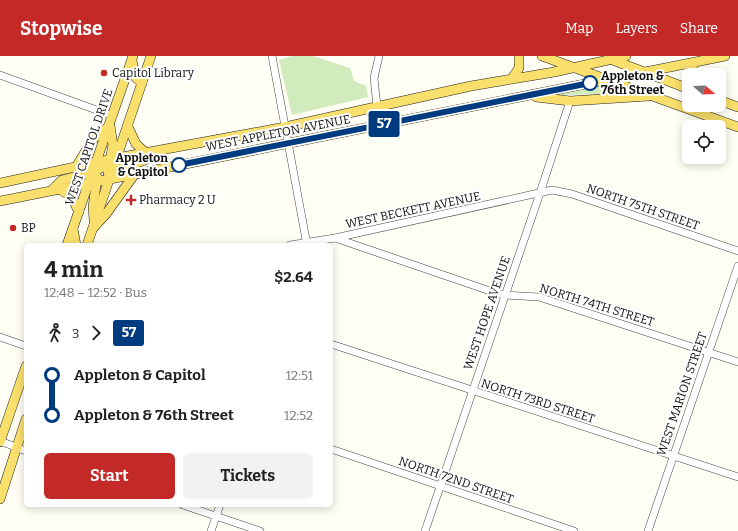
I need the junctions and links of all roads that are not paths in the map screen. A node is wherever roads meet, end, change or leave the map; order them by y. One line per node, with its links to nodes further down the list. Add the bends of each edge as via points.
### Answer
1 (151, 56): 18 (main road)
2 (272, 56): 29 (street)
3 (379, 56): 24 (street, via 374,78)
4 (519, 56): 16 (main road, via 519,68)
5 (542, 56): 12 (main road)
6 (601, 56): 10 (main road)
7 (626, 56): 10 (main road, WEST APPLETON AVENUE)
8 (725, 56): 11 (main road, WEST APPLETON AVENUE)
9 (132, 59): 18 (main road, via 136,78); 26 (main road, WEST CAPITOL DRIVE)
10 (610, 59): 12 (main road, WEST APPLETON AVENUE); 14 (main road)
11 (694, 63): 13 (main road); 14 (main road, WEST APPLETON AVENUE)
12 (575, 67): 16 (main road, WEST APPLETON AVENUE); 17 (main road)
13 (693, 68)
14 (643, 72): 17 (main road, WEST APPLETON AVENUE); 19 (main road)
15 (0, 75): 26 (street)
16 (513, 77): 24 (main road, WEST APPLETON AVENUE)
17 (609, 80): 20 (main road, WEST APPLETON AVENUE); 21 (main road)
18 (142, 83): 28 (main road)
19 (682, 86)
20 (526, 96): 22 (main road); 27 (main road, WEST APPLETON AVENUE)
21 (652, 96): 22 (main road); 30 (main road)
22 (570, 101): 40 (street, WEST HOPE AVENUE)
23 (726, 103): 25 (main road)
24 (377, 106): 27 (street); 29 (main road, WEST APPLETON AVENUE)
25 (738, 107)
26 (112, 120): 34 (main road, via 93,139); 35 (main road); 36 (main road, WEST CAPITOL DRIVE)
27 (382, 125): 31 (main road, WEST APPLETON AVENUE)
28 (128, 127): 33 (main road, via 135,142); 35 (main road)
29 (285, 127): 31 (street); 32 (main road, WEST APPLETON AVENUE)
30 (738, 127)
31 (289, 143): 37 (main road, WEST APPLETON AVENUE); 49 (street)
32 (158, 151): 33 (main road, WEST APPLETON AVENUE); 35 (main road, via 145,160)
33 (146, 153): 35 (main road, WEST APPLETON AVENUE)
34 (76, 167): 36 (main road, WEST APPLETON AVENUE); 38 (main road, WEST APPLETON AVENUE)
35 (111, 168): 36 (main road, WEST APPLETON AVENUE); 36 (main road); 37 (main road, WEST APPLETON AVENUE); 43 (main road)
36 (95, 174): 39 (main road, WEST APPLETON AVENUE); 42 (main road, WEST CAPITOL DRIVE); 43 (main road)
37 (134, 174): 43 (main road, via 106,214)
38 (0, 183)
39 (55, 190): 41 (main road, WEST APPLETON AVENUE); 42 (main road, via 71,196)
40 (540, 193): 45 (street, WEST BECKETT AVENUE); 50 (street, NORTH 75TH STREET, via 552,190 572,194); 52 (street, WEST HOPE AVENUE)
41 (0, 201)
42 (79, 212): 44 (main road, WEST CAPITOL DRIVE)
43 (93, 226): 48 (main road)
44 (73, 228): 46 (main road, WEST CAPITOL DRIVE); 47 (main road)
45 (335, 238): 49 (street, WEST BECKETT AVENUE); 52 (street, NORTH 74TH STREET)
46 (68, 243)
47 (76, 243)
48 (88, 243)
49 (307, 243)
50 (738, 251)
51 (738, 266): 56 (street, WEST MARION STREET)
52 (505, 295): 56 (street, NORTH 74TH STREET, via 539,297); 59 (street, WEST HOPE AVENUE)
53 (0, 337): 54 (street)
54 (24, 345)
55 (333, 345): 59 (street, NORTH 73RD STREET)
56 (707, 352): 57 (street, NORTH 74TH STREET); 65 (street, WEST MARION STREET)
57 (738, 362)
58 (24, 372): 61 (main road)
59 (472, 392): 65 (street, NORTH 73RD STREET); 67 (street, WEST HOPE AVENUE)
60 (24, 425): 62 (main road)
61 (0, 442): 62 (street)
62 (16, 447): 63 (street); 68 (main road)
63 (24, 450)
64 (333, 450): 67 (street, NORTH 72ND STREET)
65 (672, 455): 66 (street, NORTH 73RD STREET); 76 (street, WEST MARION STREET)
66 (738, 477)
67 (440, 486): 74 (street, WEST HOPE AVENUE); 75 (street, NORTH 72ND STREET)
68 (0, 499)
69 (189, 507): 71 (street)
70 (219, 507): 71 (street)
71 (216, 516): 72 (street); 73 (street)
72 (211, 531)
73 (260, 531)
74 (425, 531)
75 (574, 531)
76 (648, 531)

